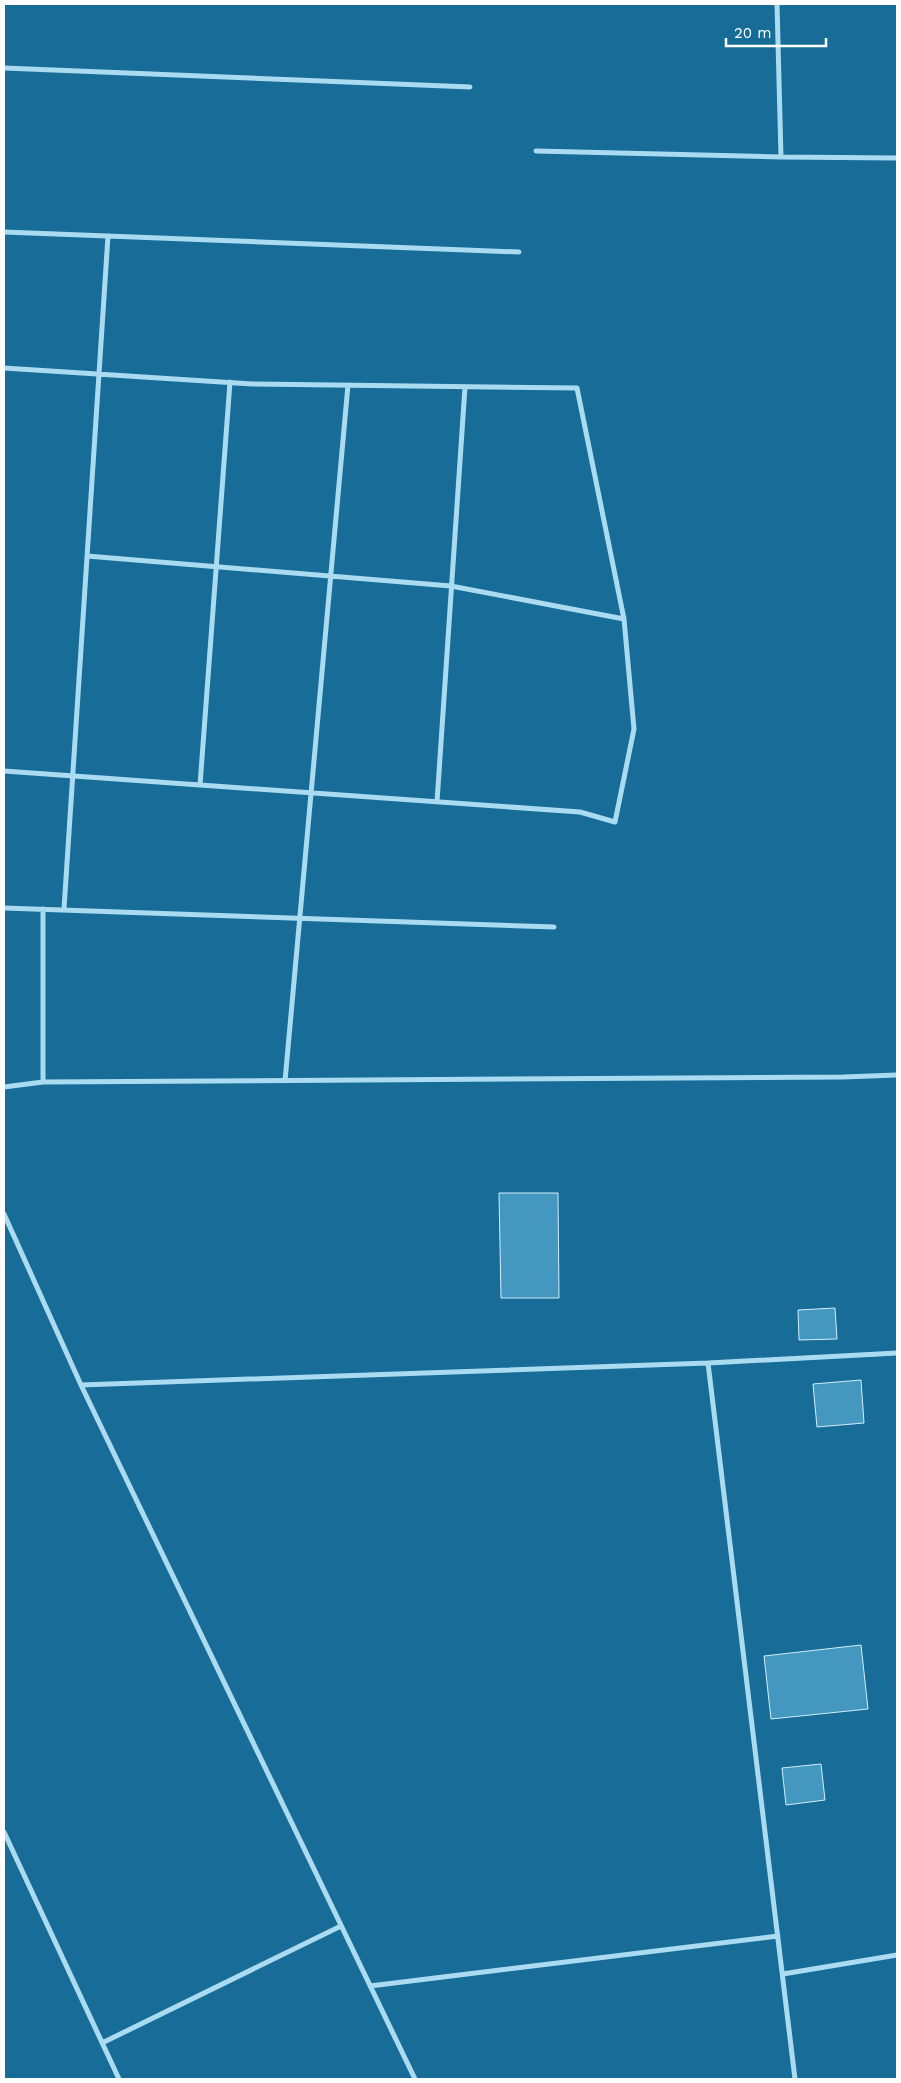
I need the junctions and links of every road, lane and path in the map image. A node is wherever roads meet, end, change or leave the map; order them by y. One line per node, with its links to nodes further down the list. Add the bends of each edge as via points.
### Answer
1 (777, 4): 5 (street)
2 (4, 68): 3 (street)
3 (470, 87)
4 (536, 151): 5 (street)
5 (781, 157): 6 (street)
6 (897, 158)
7 (4, 232): 8 (street)
8 (108, 236): 9 (street); 11 (street)
9 (520, 252)
10 (4, 368): 11 (street)
11 (98, 374): 12 (street); 15 (street)
12 (230, 382): 13 (street); 16 (street)
13 (348, 385): 14 (street); 17 (street)
14 (465, 387): 18 (street); 19 (street, via 577,388)
15 (87, 556): 16 (street); 21 (street)
16 (216, 566): 17 (street); 22 (street)
17 (331, 576): 18 (street); 23 (street)
18 (452, 586): 19 (street); 24 (street)
19 (624, 619): 24 (street, via 634,729 615,822 580,812)
20 (4, 771): 21 (street)
21 (73, 776): 22 (street); 27 (street)
22 (200, 785): 23 (street)
23 (312, 793): 24 (street); 28 (street)
24 (437, 802)
25 (4, 908): 26 (street)
26 (43, 909): 27 (street); 32 (street)
27 (64, 909): 28 (street)
28 (300, 918): 29 (street); 31 (street)
29 (554, 928)
30 (897, 1075): 31 (street)
31 (285, 1080): 32 (street)
32 (43, 1082): 33 (street)
33 (4, 1087)
34 (4, 1214): 37 (street)
35 (897, 1353): 36 (street)
36 (708, 1363): 37 (street); 40 (street)
37 (81, 1385): 39 (street)
38 (4, 1832): 44 (street)
39 (342, 1926): 43 (street); 44 (street)
40 (778, 1936): 42 (street); 43 (street)
41 (897, 1955): 42 (street)
42 (783, 1974): 47 (street)
43 (370, 1986): 46 (street)
44 (102, 2043): 45 (street)
45 (119, 2079)
46 (415, 2079)
47 (796, 2079)

